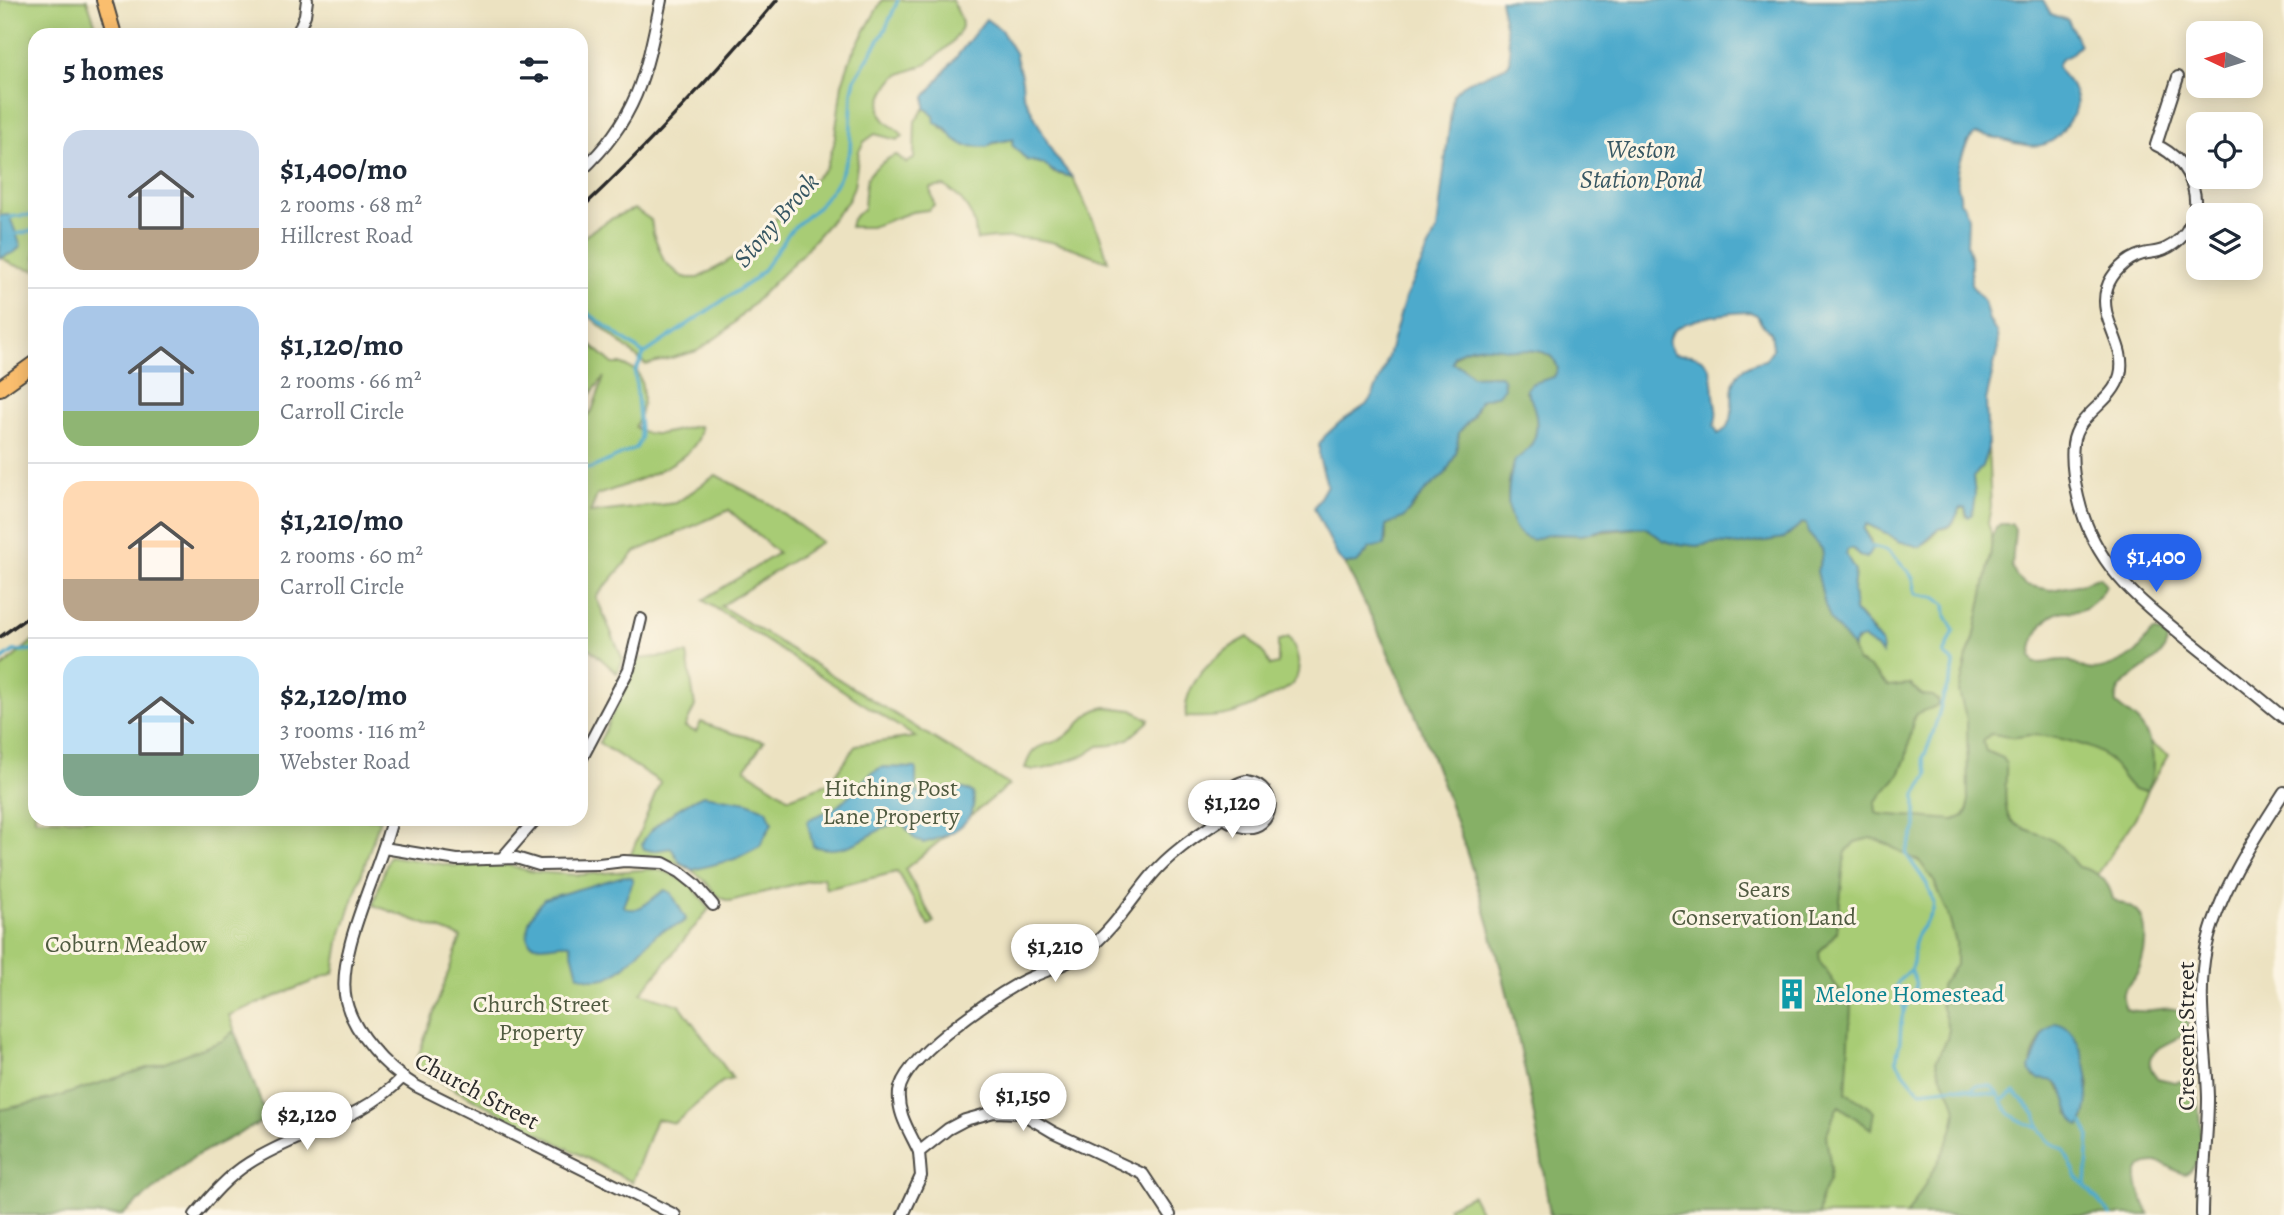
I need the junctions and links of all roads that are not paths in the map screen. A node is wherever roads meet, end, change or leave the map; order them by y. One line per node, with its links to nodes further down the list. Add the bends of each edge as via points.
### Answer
1 (104, 0): 4 (main road)
2 (307, 0): 5 (street)
3 (661, 0): 7 (street, via 637,98 618,130)
4 (112, 28)
5 (300, 28)
6 (2178, 77): 11 (street, via 2156,145 2189,176 2196,210 2181,238 2169,248 2126,262 2107,288 2104,309 2121,359 2120,373 2109,394 2076,433 2076,488 2090,536 2119,579)
7 (588, 163)
8 (28, 367): 9 (main road)
9 (0, 388)
10 (641, 619): 12 (street, via 629,669)
11 (2284, 718)
12 (588, 747)
13 (2284, 792): 26 (street, Crescent Street, via 2239,866 2206,950 2207,1124)
14 (1223, 818): 14 (street, via 1241,827 1263,821 1269,811 1264,789 1255,783 1237,784 1226,794); 21 (street, via 1160,866 1107,933 1084,953 1018,984 927,1049 902,1081 899,1093 904,1123)
15 (390, 826): 17 (street, Church Street)
16 (530, 826): 18 (street)
17 (384, 848): 18 (street, via 457,860); 20 (street, Church Street, via 347,959 344,987 357,1028)
18 (503, 857): 19 (street, via 539,865 663,863 695,884)
19 (713, 905)
20 (402, 1078): 22 (street, via 378,1101 247,1163); 23 (street, Church Street)
21 (919, 1152): 24 (street, via 920,1176); 25 (street, via 965,1120 994,1112 1021,1113 1143,1174)
22 (195, 1215)
23 (675, 1215)
24 (903, 1215)
25 (1170, 1215)
26 (2202, 1215)

